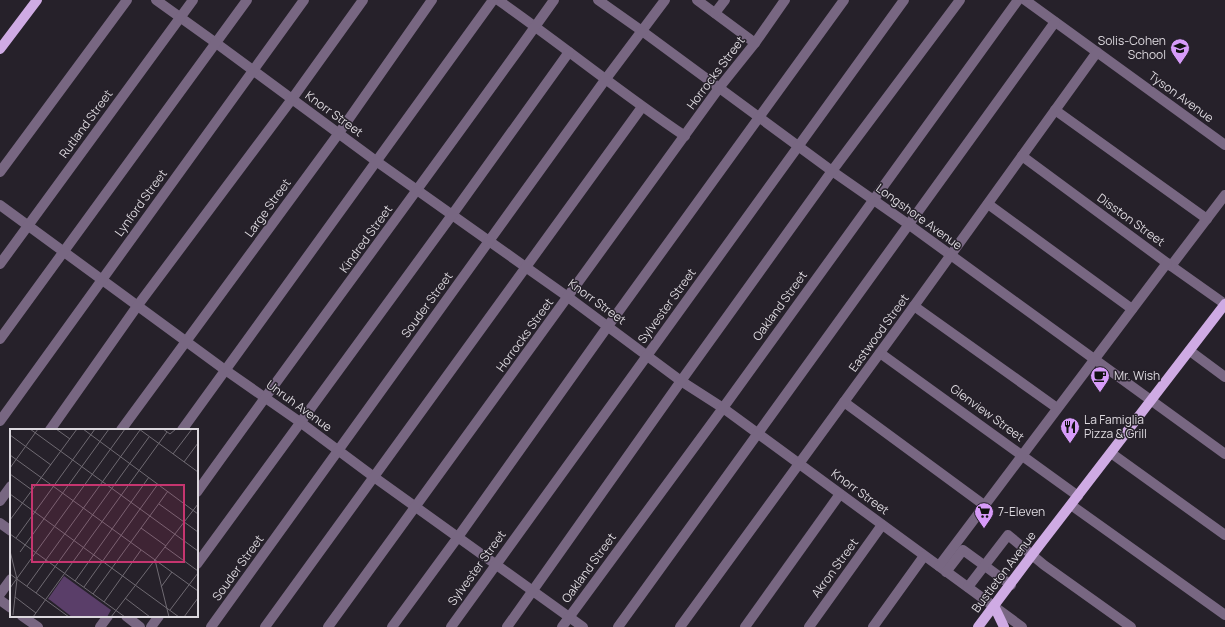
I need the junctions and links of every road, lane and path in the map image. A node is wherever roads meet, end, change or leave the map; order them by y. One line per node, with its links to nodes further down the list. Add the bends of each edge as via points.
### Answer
1 (37, 0): 29 (main road)
2 (127, 0): 46 (street)
3 (156, 0): 23 (street, Knorr Street)
4 (193, 0): 23 (street, Rutland Street)
5 (247, 0): 28 (street)
6 (304, 0): 32 (street, Lynford Street)
7 (363, 0): 35 (street)
8 (432, 0): 39 (street, Large Street)
9 (493, 0): 44 (street)
10 (498, 0): 25 (street)
11 (554, 0): 25 (street, Kindred Street)
12 (598, 0): 26 (street, Longshore Avenue)
13 (665, 0): 26 (street, Souder Street)
14 (698, 0): 22 (street)
15 (725, 0): 22 (street)
16 (785, 0): 27 (street, Horrocks Street)
17 (844, 0): 38 (street)
18 (904, 0): 42 (street, Sylvester Street)
19 (960, 0): 45 (street)
20 (1018, 0): 49 (street, Oakland Street)
21 (1025, 0): 24 (street, Tyson Avenue)
22 (716, 13): 27 (street)
23 (180, 18): 28 (street, Knorr Street); 55 (street, Rutland Street)
24 (1055, 22): 31 (street, Tyson Avenue); 54 (street)
25 (535, 26): 30 (street); 47 (street, Kindred Street)
26 (642, 31): 33 (street, Souder Street); 34 (street, Longshore Avenue)
27 (755, 42): 34 (street, Horrocks Street)
28 (216, 43): 32 (street, Knorr Street); 57 (street)
29 (1, 47)
30 (570, 52): 33 (street); 52 (street)
31 (1097, 52): 37 (street, Eastwood Street); 41 (street, Tyson Avenue)
32 (252, 70): 35 (street, Knorr Street); 62 (street, Lynford Street)
33 (606, 80): 36 (street); 56 (street, Souder Street)
34 (719, 88): 38 (street, Longshore Avenue); 40 (street, Horrocks Street)
35 (292, 99): 39 (street, Knorr Street); 65 (street)
36 (642, 107): 40 (street); 61 (street)
37 (1055, 110): 43 (street, Eastwood Street); 53 (street)
38 (759, 117): 42 (street, Longshore Avenue); 68 (street)
39 (339, 133): 44 (street, Knorr Street); 70 (street, Large Street)
40 (685, 136): 63 (street, Horrocks Street)
41 (1225, 145)
42 (799, 146): 45 (street, Longshore Avenue); 73 (street, Sylvester Street)
43 (1022, 156): 51 (street, Eastwood Street); 60 (street, Disston Street)
44 (376, 161): 47 (street, Knorr Street); 75 (street)
45 (832, 171): 49 (street, Longshore Avenue); 77 (street)
46 (0, 172)
47 (418, 190): 52 (street, Knorr Street); 78 (street, Kindred Street)
48 (1225, 195): 53 (street)
49 (873, 200): 54 (street, Longshore Avenue); 81 (street, Oakland Street)
50 (0, 204): 55 (street, Unruh Avenue)
51 (988, 204): 58 (street, Eastwood Street); 67 (street)
52 (452, 215): 56 (street, Knorr Street); 84 (street)
53 (1207, 219): 60 (street)
54 (908, 224): 58 (street, Longshore Avenue); 88 (street)
55 (28, 225): 57 (street, Unruh Avenue); 59 (street, Rutland Street)
56 (490, 240): 61 (street, Knorr Street); 89 (street, Souder Street)
57 (64, 252): 62 (street, Unruh Avenue); 69 (street)
58 (950, 256): 66 (street, Eastwood Street); 74 (street, Longshore Avenue)
59 (0, 264)
60 (1169, 264): 64 (street, Disston Street); 67 (street)
61 (526, 267): 63 (street, Knorr Street); 94 (street)
62 (102, 279): 65 (street, Unruh Avenue); 83 (street, Lynford Street)
63 (568, 297): 68 (street, Knorr Street); 101 (street, Horrocks Street)
64 (1225, 304): 71 (main road, Bustleton Avenue)
65 (138, 305): 70 (street, Unruh Avenue); 85 (street)
66 (914, 306): 72 (street, Eastwood Street); 82 (street)
67 (1132, 309): 74 (street)
68 (608, 326): 73 (street, Knorr Street); 106 (street)
69 (0, 339)
70 (187, 341): 75 (street, Unruh Avenue); 86 (street, Large Street)
71 (1190, 351): 76 (street); 79 (main road, Bustleton Avenue)
72 (880, 352): 80 (street, Eastwood Street); 92 (street, Glenview Street)
73 (647, 355): 77 (street, Knorr Street); 110 (street, Sylvester Street)
74 (1094, 360): 79 (street, Longshore Avenue); 82 (street)
75 (226, 370): 78 (street, Unruh Avenue); 87 (street)
76 (1225, 377)
77 (681, 381): 81 (street, Knorr Street); 116 (street)
78 (265, 397): 84 (street, Unruh Avenue); 96 (street, Kindred Street)
79 (1152, 401): 90 (main road, Bustleton Avenue); 91 (street, Longshore Avenue)
80 (844, 402): 93 (street, Eastwood Street); 100 (street)
81 (723, 408): 88 (street, Knorr Street); 126 (street, Oakland Street)
82 (1057, 408): 92 (street)
83 (0, 421)
84 (300, 422): 89 (street, Unruh Avenue); 109 (street)
85 (51, 429)
86 (122, 429)
87 (183, 429)
88 (757, 434): 93 (street, Knorr Street); 139 (street)
89 (339, 451): 94 (street, Unruh Avenue); 131 (street, Souder Street)
90 (1111, 453): 98 (main road, Bustleton Avenue); 105 (street)
91 (1225, 454)
92 (1022, 455): 98 (street, Glenview Street); 100 (street)
93 (799, 464): 97 (street, Knorr Street); 140 (street, Eastwood Street)
94 (374, 477): 101 (street, Unruh Avenue); 132 (street)
95 (10, 487): 99 (street)
96 (198, 491)
97 (840, 494): 103 (street, Knorr Street); 141 (street)
98 (1075, 500): 107 (main road, Bustleton Avenue); 121 (street, Glenview Street)
99 (0, 501)
100 (984, 505): 112 (street)
101 (416, 506): 106 (street, Unruh Avenue); 133 (street, Horrocks Street)
102 (0, 523): 104 (street)
103 (882, 525): 108 (street, Knorr Street); 142 (street, Akron Street)
104 (10, 530)
105 (1225, 535)
106 (458, 537): 110 (street, Unruh Avenue); 134 (street)
107 (1032, 555): 111 (street, via 1008,535); 114 (main road, Bustleton Avenue); 148 (street)
108 (924, 556): 112 (street, Knorr Street); 143 (street)
109 (198, 563)
110 (495, 564): 116 (street, Unruh Avenue); 135 (street, Sylvester Street)
111 (985, 566): 112 (street, via 963,550); 114 (street); 115 (street)
112 (942, 569): 115 (street, Knorr Street)
113 (10, 580): 117 (street)
114 (1010, 585): 119 (main road, Bustleton Avenue)
115 (968, 588): 119 (street, Knorr Street)
116 (533, 591): 126 (street, Unruh Avenue); 136 (street)
117 (0, 594)
118 (0, 600): 120 (street)
119 (994, 606): 144 (main road, Bustleton Avenue); 145 (main road); 146 (main road); 147 (street, Knorr Street)
120 (10, 607)
121 (1225, 615)
122 (23, 617): 127 (street)
123 (107, 617): 128 (street)
124 (127, 617): 129 (street)
125 (158, 617): 130 (street)
126 (569, 617): 137 (street, Oakland Street); 138 (street, Unruh Avenue)
127 (38, 627)
128 (100, 627)
129 (140, 627)
130 (151, 627)
131 (212, 627)
132 (265, 627)
133 (328, 627)
134 (392, 627)
135 (451, 627)
136 (507, 627)
137 (562, 627)
138 (583, 627)
139 (618, 627)
140 (680, 627)
141 (745, 627)
142 (809, 627)
143 (873, 627)
144 (978, 627)
145 (996, 627)
146 (1004, 627)
147 (1022, 627)
148 (1131, 627)

